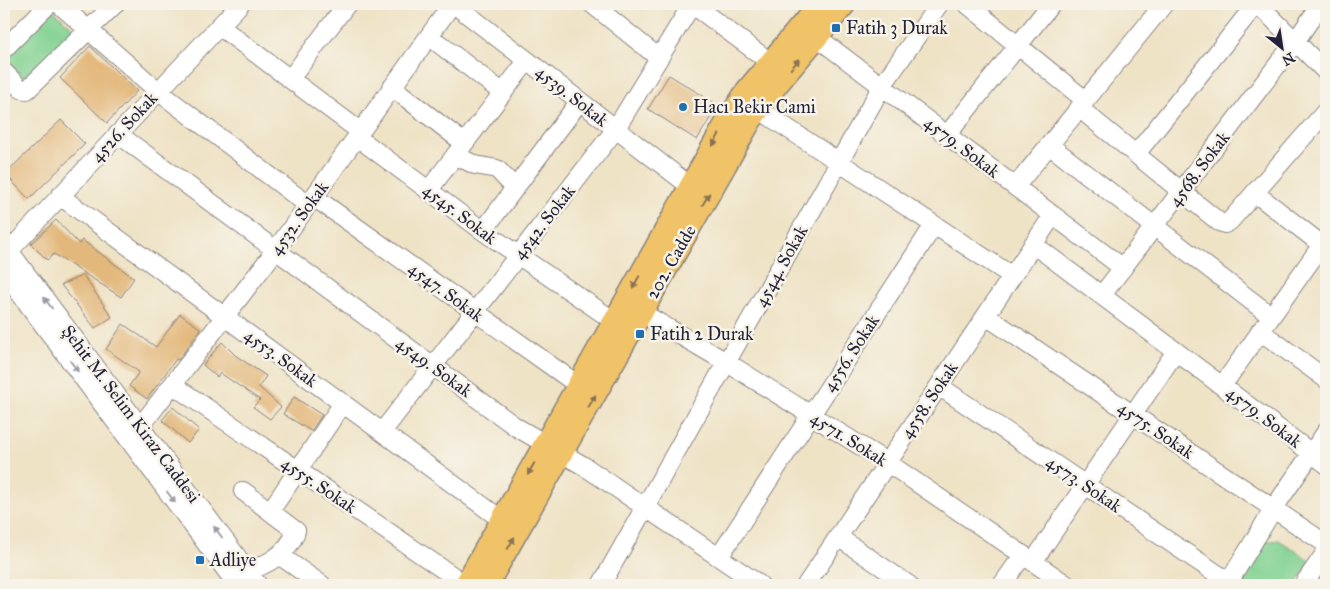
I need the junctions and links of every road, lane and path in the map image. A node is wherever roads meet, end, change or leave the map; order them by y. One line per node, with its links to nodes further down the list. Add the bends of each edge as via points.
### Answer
1 (49, 4): 23 (street)
2 (59, 4): 18 (street, 4547. Sokak)
3 (116, 4): 18 (street)
4 (240, 4): 17 (street, 4526. Sokak)
5 (347, 4): 29 (street)
6 (453, 4): 20 (street, 4532. Sokak); 25 (street, 4539. Sokak)
7 (592, 4): 24 (street)
8 (692, 4): 24 (street, 4542. Sokak); 26 (street)
9 (819, 4): 19 (main road, 202. Cadde)
10 (845, 4): 19 (main road, 202. Cadde)
11 (939, 4): 30 (street, 4544. Sokak)
12 (967, 4): 22 (street)
13 (1051, 4): 22 (street)
14 (1257, 4): 21 (street); 44 (street)
15 (1321, 4): 21 (street, 4568. Sokak)
16 (1158, 6): 36 (street)
17 (219, 26): 29 (street, 4545. Sokak); 32 (street, 4526. Sokak)
18 (89, 31): 27 (street, via 27,90 21,89); 32 (street, 4547. Sokak)
19 (809, 31): 26 (main road, 202. Cadde); 30 (street, 4579. Sokak); 35 (main road, 202. Cadde, one-way to 19)
20 (429, 36): 31 (street, 4532. Sokak); 33 (street)
21 (1296, 42): 28 (street); 50 (street, 4568. Sokak)
22 (1018, 45): 36 (street); 41 (street)
23 (4, 49)
24 (659, 58): 38 (street, 4542. Sokak)
25 (527, 61): 33 (street); 34 (street, 4539. Sokak)
26 (770, 62): 35 (main road, 202. Cadde)
27 (4, 72)
28 (1326, 72)
29 (290, 79): 40 (street, 4545. Sokak)
30 (882, 86): 41 (street, 4579. Sokak); 45 (street, 4544. Sokak)
31 (392, 88): 40 (street, 4532. Sokak); 43 (street)
32 (158, 91): 39 (street, 4526. Sokak); 53 (street, 4547. Sokak)
33 (503, 93): 43 (street)
34 (579, 102): 38 (street, 4539. Sokak); 48 (street)
35 (750, 103): 45 (street); 46 (main road, 202. Cadde, one-way to 46); 67 (main road, 202. Cadde, one-way to 35)
36 (1082, 104): 42 (street); 44 (street)
37 (1326, 111): 51 (street)
38 (615, 130): 46 (street, 4539. Sokak); 62 (street, 4542. Sokak)
39 (118, 134): 52 (street, 4526. Sokak); 61 (street, 4549. Sokak)
40 (359, 134): 49 (street, 4545. Sokak); 53 (street, 4532. Sokak)
41 (947, 135): 47 (street, 4579. Sokak)
42 (1049, 144): 47 (street); 56 (street)
43 (460, 149): 48 (street, via 475,165 498,169); 49 (street)
44 (1136, 154): 50 (street)
45 (839, 162): 55 (street); 75 (street, 4544. Sokak)
46 (690, 186): 67 (main road, 202. Cadde, one-way to 67)
47 (1015, 187): 54 (street, 4579. Sokak)
48 (515, 188): 57 (street)
49 (428, 191): 57 (street, 4545. Sokak)
50 (1182, 192): 51 (street, via 1225,224); 56 (street, 4568. Sokak)
51 (1255, 193): 59 (street)
52 (60, 196): 60 (street, 4526. Sokak); 71 (street, 4553. Sokak)
53 (311, 201): 61 (street, 4532. Sokak); 68 (street, 4547. Sokak)
54 (1053, 215): 58 (street, 4558. Sokak); 63 (street, 4579. Sokak)
55 (934, 225): 64 (street); 84 (street, 4556. Sokak)
56 (1155, 226): 63 (street, 4568. Sokak); 70 (street)
57 (483, 232): 62 (street, 4545. Sokak)
58 (1033, 244): 64 (street, 4558. Sokak); 66 (street, 4579. Sokak)
59 (1325, 244): 70 (street)
60 (6, 247): 85 (street, Şehit M. Selim Kiraz Caddesi, one-way to 60)
61 (276, 251): 71 (street, 4532. Sokak); 76 (street, 4549. Sokak)
62 (518, 256): 68 (street, 4542. Sokak); 72 (street, 4545. Sokak)
63 (1123, 268): 66 (street, 4568. Sokak)
64 (1012, 276): 69 (street, 4558. Sokak)
65 (7, 284): 105 (street, Şehit M. Selim Kiraz Caddesi, one-way to 105)
66 (1102, 295): 74 (street, 4579. Sokak)
67 (633, 308): 72 (main road, 202. Cadde); 75 (street, 4571. Sokak); 88 (main road, 202. Cadde, one-way to 67)
68 (474, 312): 76 (street, 4542. Sokak); 79 (street, 4547. Sokak)
69 (986, 316): 80 (street, 4558. Sokak); 83 (street, 4575. Sokak)
70 (1271, 316): 73 (street)
71 (225, 317): 78 (street, 4532. Sokak); 82 (street, 4553. Sokak)
72 (614, 321): 79 (main road, 202. Cadde)
73 (1260, 331): 77 (street); 81 (street)
74 (1176, 351): 81 (street, 4579. Sokak); 83 (street)
75 (726, 362): 84 (street, 4571. Sokak); 95 (street, 4544. Sokak)
76 (432, 367): 86 (street, 4542. Sokak); 88 (street, 4549. Sokak)
77 (1326, 379)
78 (173, 385): 85 (street, 4532. Sokak); 92 (street, 4555. Sokak)
79 (578, 385): 88 (main road, 202. Cadde)
80 (939, 386): 90 (street, 4558. Sokak); 93 (street, 4573. Sokak)
81 (1222, 386): 89 (street, 4579. Sokak)
82 (343, 403): 86 (street, 4553. Sokak); 92 (street)
83 (1133, 414): 93 (street); 96 (street, 4575. Sokak)
84 (811, 415): 90 (street, 4571. Sokak); 103 (street, 4556. Sokak)
85 (140, 427): 105 (street, Şehit M. Selim Kiraz Caddesi, one-way to 85)
86 (382, 432): 98 (street, 4553. Sokak)
87 (1326, 432): 89 (street)
88 (553, 449): 95 (street, 4549. Sokak); 98 (main road, 202. Cadde, one-way to 98); 109 (main road, 202. Cadde, one-way to 88)
89 (1312, 453): 91 (street, 4579. Sokak); 96 (street)
90 (888, 463): 99 (street, 4558. Sokak); 104 (street, 4571. Sokak)
91 (1326, 464)
92 (298, 470): 97 (street); 108 (street, 4555. Sokak)
93 (1085, 485): 104 (street); 106 (street, 4573. Sokak)
94 (243, 491): 97 (street)
95 (645, 507): 103 (street, 4549. Sokak); 110 (street, 4544. Sokak)
96 (1274, 508): 100 (street, 4575. Sokak); 106 (street)
97 (271, 510): 102 (street, via 296,531)
98 (502, 520): 108 (main road, 202. Cadde)
99 (838, 537): 112 (street, 4558. Sokak); 113 (street)
100 (1326, 544)
101 (1326, 552): 116 (street)
102 (279, 555): 105 (street); 107 (street)
103 (718, 557): 111 (street, 4549. Sokak)
104 (1028, 558): 114 (street); 115 (street, 4571. Sokak)
105 (243, 580)
106 (1228, 584)
107 (322, 585)
108 (465, 585)
109 (487, 585)
110 (601, 585)
111 (760, 585)
112 (806, 585)
113 (909, 585)
114 (1002, 585)
115 (1067, 585)
116 (1303, 585)

